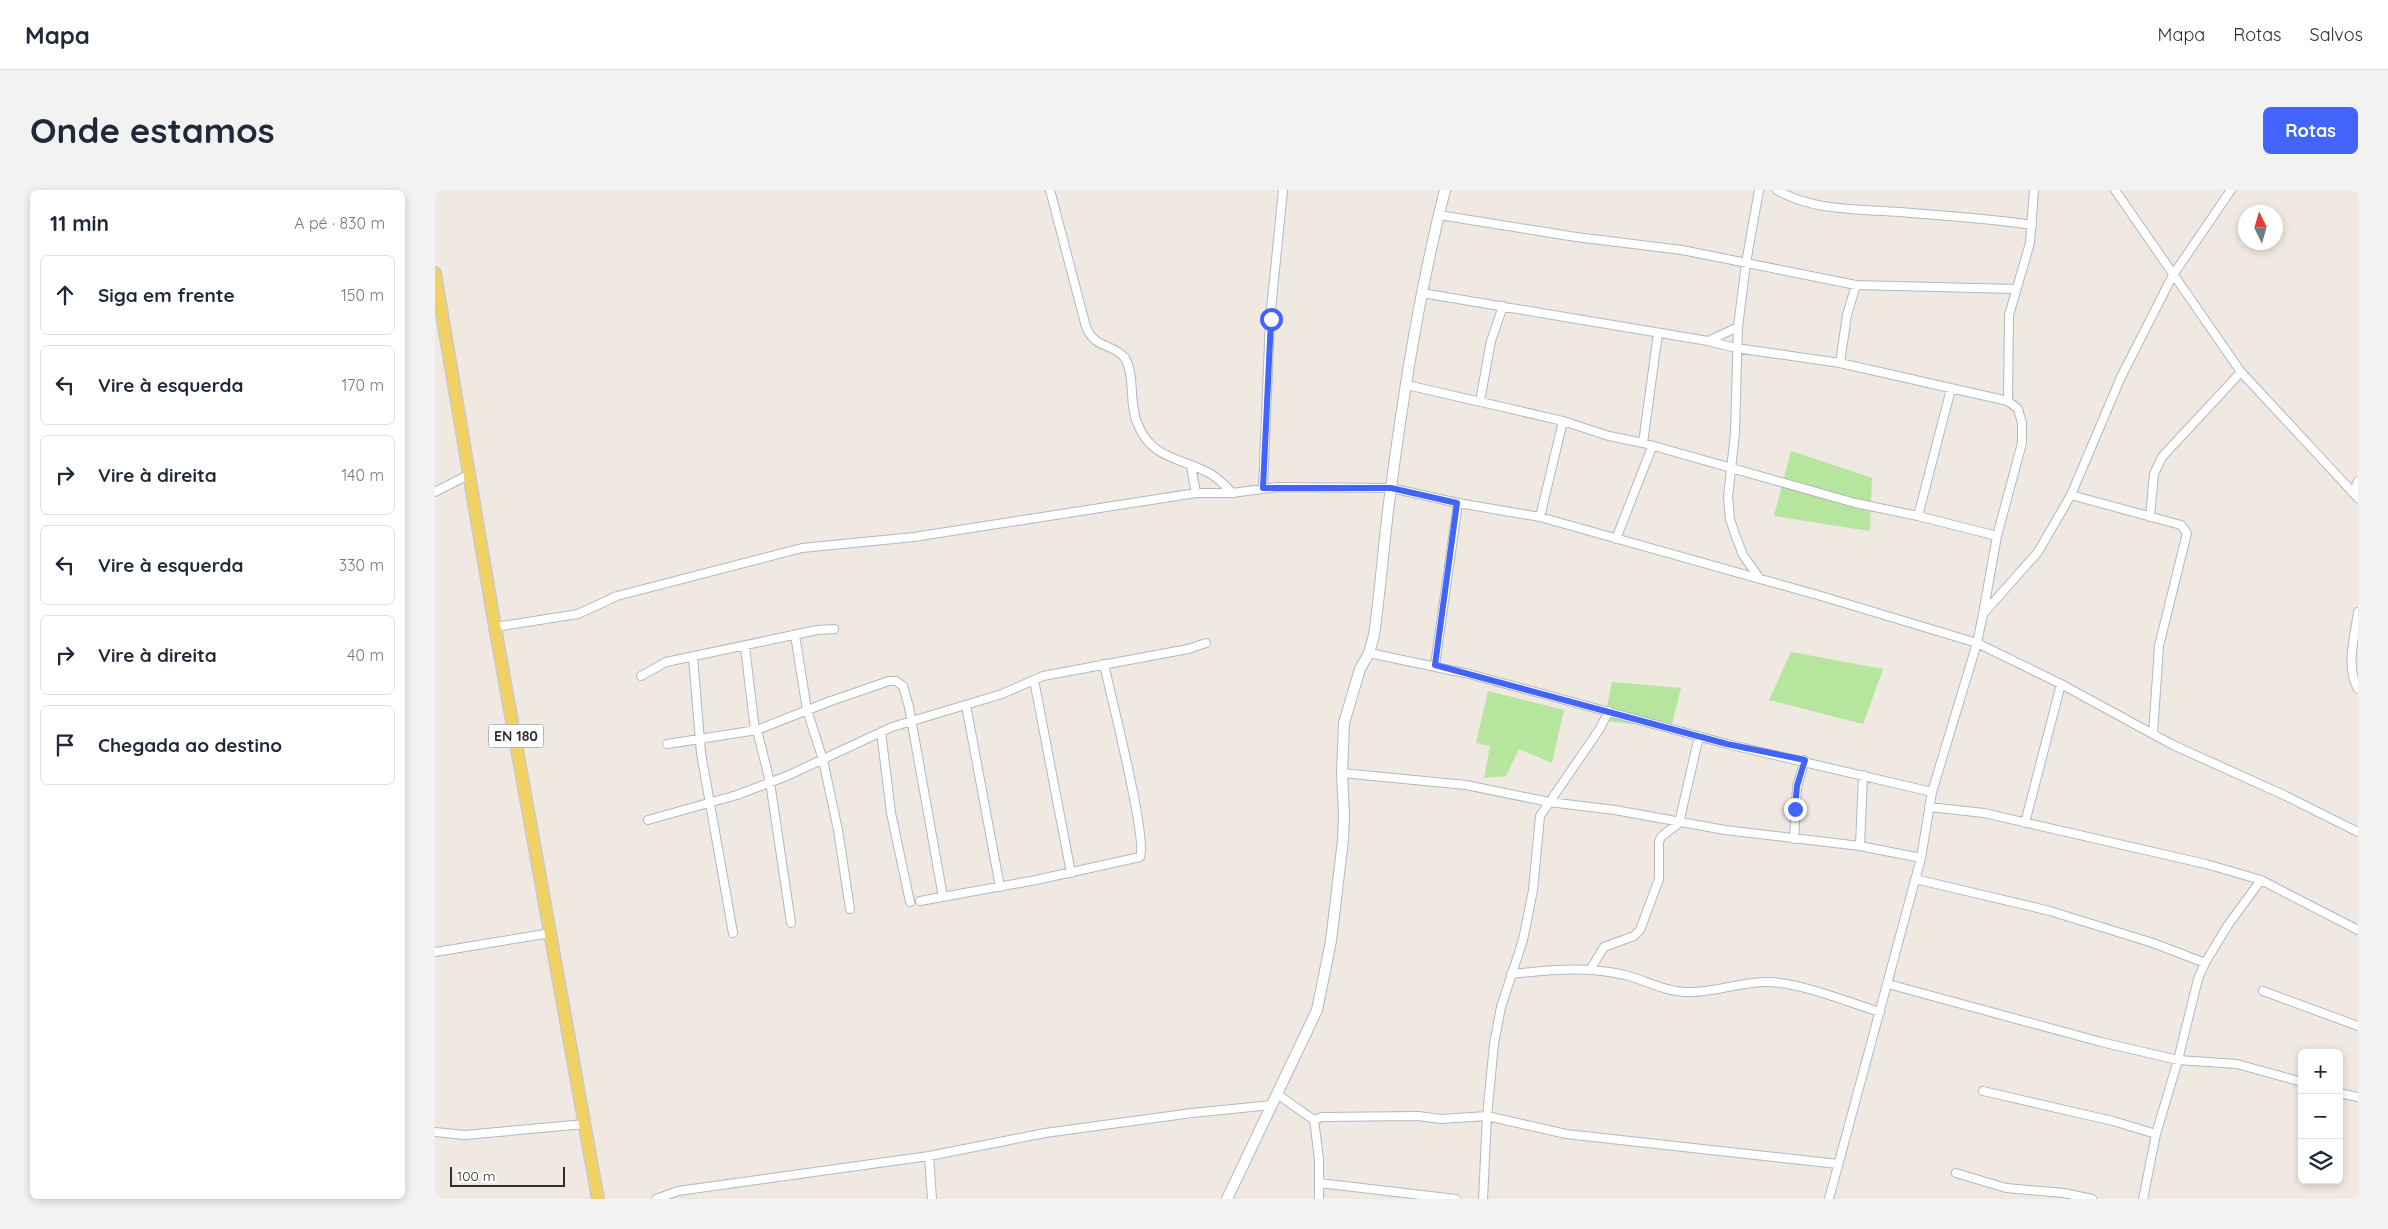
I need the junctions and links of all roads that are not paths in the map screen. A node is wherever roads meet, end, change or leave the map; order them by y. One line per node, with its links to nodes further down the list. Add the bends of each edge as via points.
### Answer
1 (1050, 190): 31 (street, via 1090,336 1125,358 1134,414 1145,438 1158,451)
2 (1283, 190): 35 (street, via 1271,319)
3 (1445, 190): 9 (street)
4 (1759, 190): 11 (street)
5 (1777, 190): 10 (street, via 1797,201 1844,208)
6 (2034, 190): 10 (street)
7 (2231, 190): 13 (street)
8 (2118, 191): 13 (street)
9 (1439, 215): 11 (street); 16 (street)
10 (2032, 225): 15 (street)
11 (1746, 262): 14 (street); 18 (street)
12 (435, 273): 33 (main road, EN 180)
13 (2173, 275): 23 (street); 40 (street, via 2121,376)
14 (1856, 284): 15 (street); 22 (street, via 1847,315)
15 (2015, 289): 27 (street, via 2008,323)
16 (1421, 293): 17 (street); 24 (street)
17 (1503, 306): 19 (street); 26 (street, via 1491,341)
18 (1738, 327): 20 (street); 21 (street)
19 (1658, 333): 20 (street); 29 (street)
20 (1708, 341): 21 (street)
21 (1736, 348): 22 (street); 32 (street)
22 (1840, 363): 25 (street)
23 (2241, 372): 41 (street); 45 (street, via 2161,457 2154,474)
24 (1407, 385): 26 (street); 36 (street)
25 (1951, 389): 27 (street); 43 (street)
26 (1480, 401): 28 (street)
27 (2008, 401): 46 (street, via 2018,409 2022,443)
28 (1563, 421): 29 (street); 44 (street)
29 (1643, 443): 30 (street)
30 (1653, 447): 32 (street); 47 (street)
31 (1191, 466): 38 (street); 39 (street, via 1216,477)
32 (1732, 469): 43 (street, via 1855,504); 48 (street, via 1728,497 1730,519 1743,554)
33 (470, 474): 37 (street); 51 (main road, EN 180)
34 (2358, 481): 41 (street)
35 (1263, 488): 36 (street); 39 (street)
36 (1391, 488): 42 (street); 57 (street, via 1374,635)
37 (435, 492)
38 (1196, 493): 39 (street); 51 (street, via 914,537 801,548 617,596 578,614)
39 (1232, 493)
40 (2071, 495): 45 (street); 50 (street, via 2031,562)
41 (2355, 496)
42 (1457, 503): 44 (street); 60 (street)
43 (1918, 516): 46 (street)
44 (1540, 517): 47 (street)
45 (2150, 517): 71 (street, via 2181,525 2187,538 2159,646)
46 (1997, 536): 50 (street)
47 (1616, 539): 48 (street)
48 (1760, 579): 55 (street)
49 (2358, 612): 64 (street, via 2352,664 2353,679)
50 (1983, 614): 55 (street)
51 (495, 627): 102 (main road, EN 180)
52 (834, 629): 53 (street)
53 (795, 635): 56 (street); 66 (street)
54 (1207, 643): 59 (street, via 1188,650)
55 (1977, 643): 63 (street); 80 (street)
56 (745, 647): 58 (street); 69 (street)
57 (1369, 653): 60 (street); 77 (street, via 1360,668 1344,723)
58 (693, 657): 61 (street, via 666,662); 73 (street)
59 (1104, 664): 62 (street); 91 (street, via 1135,802 1142,853 1137,859)
60 (1435, 665): 67 (street)
61 (641, 676)
62 (1034, 680): 65 (street); 91 (street)
63 (2061, 684): 71 (street); 86 (street)
64 (2358, 688)
65 (966, 705): 68 (street); 94 (street)
66 (807, 710): 68 (street, via 896,681 903,686); 69 (street); 75 (street)
67 (1609, 711): 72 (street); 81 (street)
68 (910, 722): 70 (street); 95 (street)
69 (756, 730): 73 (street); 79 (street)
70 (881, 732): 75 (street); 97 (street, via 891,813)
71 (2153, 734): 87 (street)
72 (1699, 736): 76 (street); 85 (street)
73 (699, 738): 74 (street); 82 (street)
74 (667, 744)
75 (823, 760): 79 (street); 98 (street)
76 (1805, 760): 78 (street); 88 (street, via 1797,786)
77 (1342, 773): 81 (street, via 1466,785); 114 (street, via 1344,815 1331,941 1317,1010)
78 (1863, 775): 80 (street); 89 (street)
79 (770, 782): 82 (street); 99 (street)
80 (1932, 792): 83 (street)
81 (1549, 802): 85 (street, via 1615,810); 106 (street, via 1540,816 1533,890 1523,940)
82 (709, 803): 84 (street); 101 (street)
83 (1929, 807): 86 (street, via 1984,813); 90 (street)
84 (649, 820)
85 (1679, 823): 88 (street); 105 (street, via 1659,842 1659,879 1640,930 1634,936 1605,947)
86 (2025, 823): 93 (street, via 2206,864)
87 (2358, 832)
88 (1793, 838): 89 (street)
89 (1860, 846): 90 (street)
90 (1921, 858): 92 (street)
91 (1071, 873): 94 (street)
92 (1915, 879): 104 (street, via 2050,911); 107 (street)
93 (2261, 880): 100 (street); 104 (street)
94 (999, 887): 95 (street)
95 (943, 897): 96 (street)
96 (920, 901)
97 (910, 902)
98 (850, 908)
99 (791, 923)
100 (2358, 930)
101 (733, 933)
102 (551, 934): 103 (street); 120 (main road, EN 180)
103 (435, 952)
104 (2205, 963): 111 (street)
105 (1590, 970): 106 (street, via 1566,968); 109 (street, via 1624,975 1688,992 1740,983 1793,985)
106 (1511, 974): 118 (street, via 1494,1044)
107 (1889, 984): 109 (street); 111 (street)
108 (2263, 991): 110 (street)
109 (1881, 1012): 124 (street)
110 (2358, 1026)
111 (2178, 1060): 112 (street, via 2237,1064); 122 (street)
112 (2298, 1081)
113 (1983, 1090): 122 (street)
114 (1277, 1094): 117 (street); 119 (street)
115 (2343, 1094): 116 (street)
116 (2358, 1097)
117 (1273, 1106): 123 (street, via 1192,1112 1045,1134); 130 (street)
118 (1487, 1116): 119 (street, via 1441,1119 1418,1116 1323,1117); 124 (street, via 1566,1134); 133 (street)
119 (1314, 1120): 126 (street)
120 (585, 1124): 121 (street, via 465,1135); 127 (main road, EN 180)
121 (435, 1132)
122 (2156, 1134): 136 (street)
123 (929, 1156): 128 (street, via 678,1191); 129 (street)
124 (1838, 1164): 134 (street)
125 (1956, 1173): 135 (street, via 2006,1188)
126 (1319, 1183): 131 (street); 132 (street)
127 (598, 1199)
128 (656, 1199)
129 (932, 1199)
130 (1227, 1199)
131 (1319, 1199)
132 (1456, 1199)
133 (1483, 1199)
134 (1829, 1199)
135 (2092, 1199)
136 (2143, 1199)

